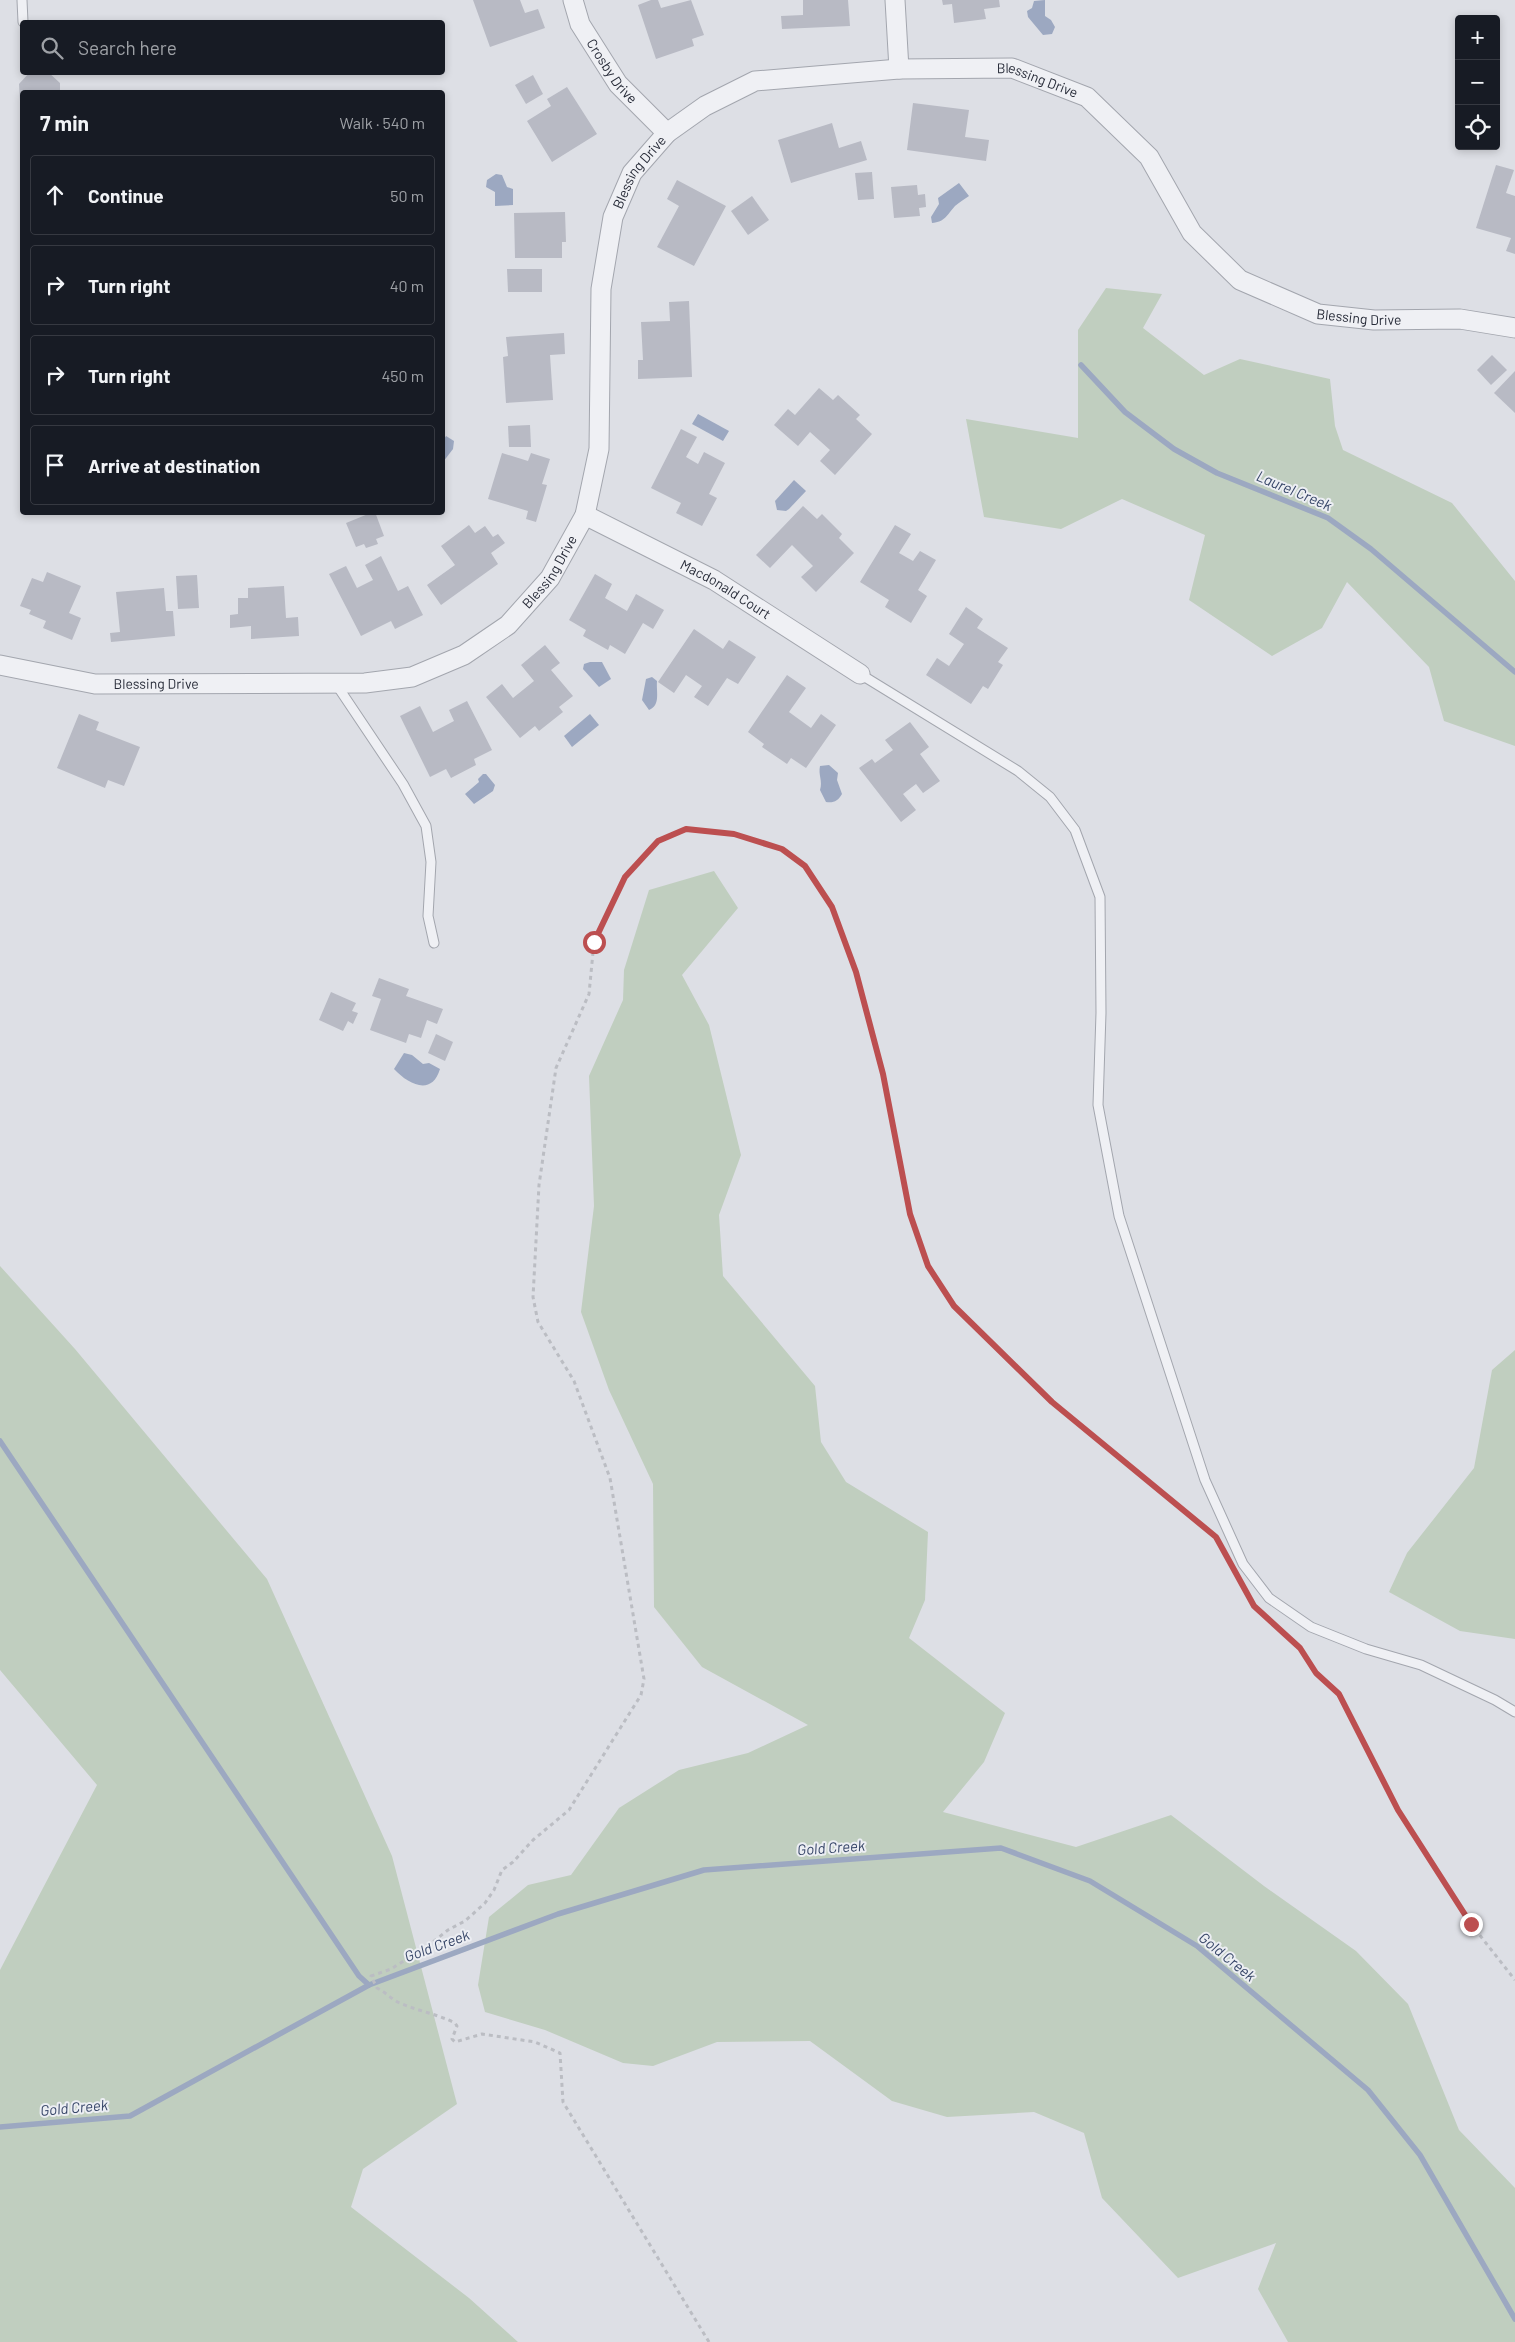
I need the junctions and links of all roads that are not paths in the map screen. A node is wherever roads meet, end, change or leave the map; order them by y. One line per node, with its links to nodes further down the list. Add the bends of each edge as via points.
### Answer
1 (22, 0): 4 (lane)
2 (573, 0): 6 (street, Crosby Drive, via 580,24 618,84)
3 (895, 0): 5 (street)
4 (23, 20)
5 (899, 69): 6 (street, Blessing Drive, via 755,81 705,106); 7 (street, Blessing Drive, via 1012,68 1087,97 1148,157 1192,233 1240,280 1318,314 1374,320 1460,319)
6 (667, 133): 8 (street, Blessing Drive, via 632,173 614,217 600,289 599,450)
7 (1515, 328)
8 (585, 515): 10 (street, Macdonald Court, via 714,580); 11 (street, Blessing Drive, via 550,578 508,625 464,655 412,677)
9 (0, 665): 11 (street, Blessing Drive, via 94,684)
10 (860, 674): 13 (lane, via 1018,771 1050,797 1075,830 1100,897 1098,1105 1119,1216 1205,1480 1243,1564 1269,1598 1311,1627 1366,1649 1421,1664)
11 (336, 684): 12 (lane, via 403,784 426,826 431,862 428,916)
12 (434, 943)
13 (1515, 1712)

